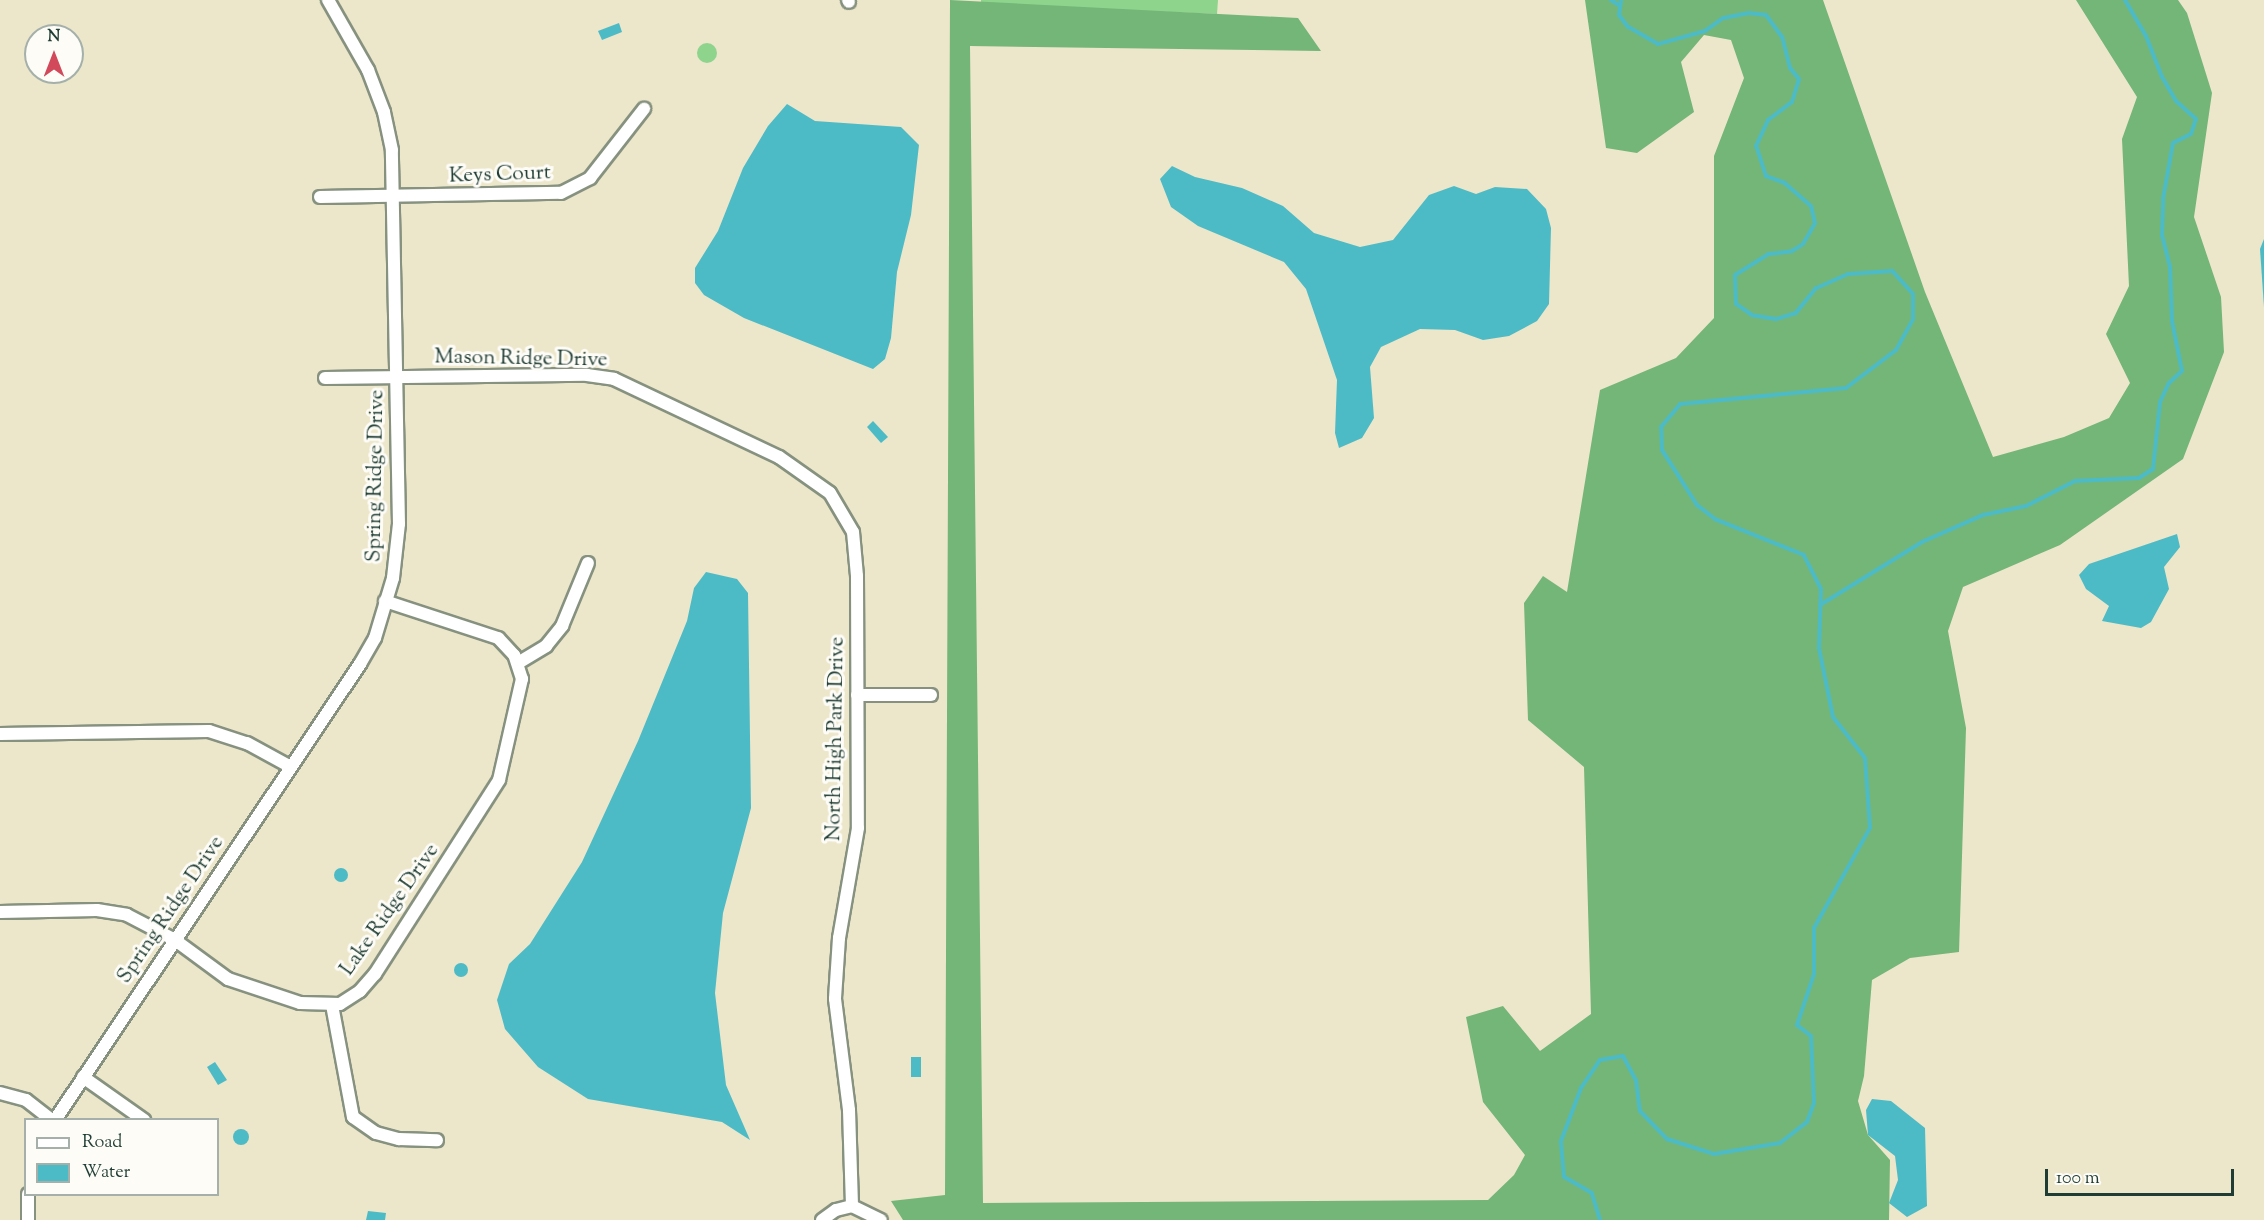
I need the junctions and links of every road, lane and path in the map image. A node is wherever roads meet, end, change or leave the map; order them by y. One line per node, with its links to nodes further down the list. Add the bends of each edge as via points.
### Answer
1 (328, 0): 4 (street, Spring Ridge Drive, via 368,70 381,104 392,150)
2 (644, 109): 4 (street, Keys Court, via 590,178 561,193)
3 (320, 197): 4 (street, Keys Court)
4 (393, 197): 5 (street, Spring Ridge Drive)
5 (397, 377): 6 (street, Mason Ridge Drive); 7 (street, Mason Ridge Drive, via 587,375 614,379 779,457); 9 (street, Spring Ridge Drive, via 399,524 393,578)
6 (325, 378)
7 (830, 494): 11 (street, North High Park Drive, via 853,532 856,550)
8 (588, 563): 10 (street, via 558,632 546,646)
9 (385, 601): 10 (street, via 491,635 507,644); 14 (street, Spring Ridge Drive, via 375,638)
10 (518, 663): 17 (street, Lake Ridge Drive, via 520,695 499,780 375,974 351,998)
11 (857, 695): 12 (street); 25 (street, North High Park Drive, via 858,828 839,938 836,999 849,1110)
12 (931, 695)
13 (0, 734): 14 (street, via 209,731 247,743)
14 (291, 767): 16 (street, Spring Ridge Drive)
15 (0, 912): 16 (street, via 97,910 128,915)
16 (175, 940): 17 (street, via 245,988 300,1003); 18 (street, Spring Ridge Drive)
17 (332, 1005): 23 (street, via 353,1117 376,1133)
18 (83, 1077): 21 (street, Spring Ridge Drive); 22 (street)
19 (0, 1093): 20 (street, via 26,1100)
20 (52, 1118)
21 (54, 1118)
22 (143, 1118)
23 (437, 1140)
24 (28, 1196): 26 (street)
25 (852, 1206): 27 (street, via 836,1210); 28 (street)
26 (28, 1220)
27 (822, 1220)
28 (881, 1220)

